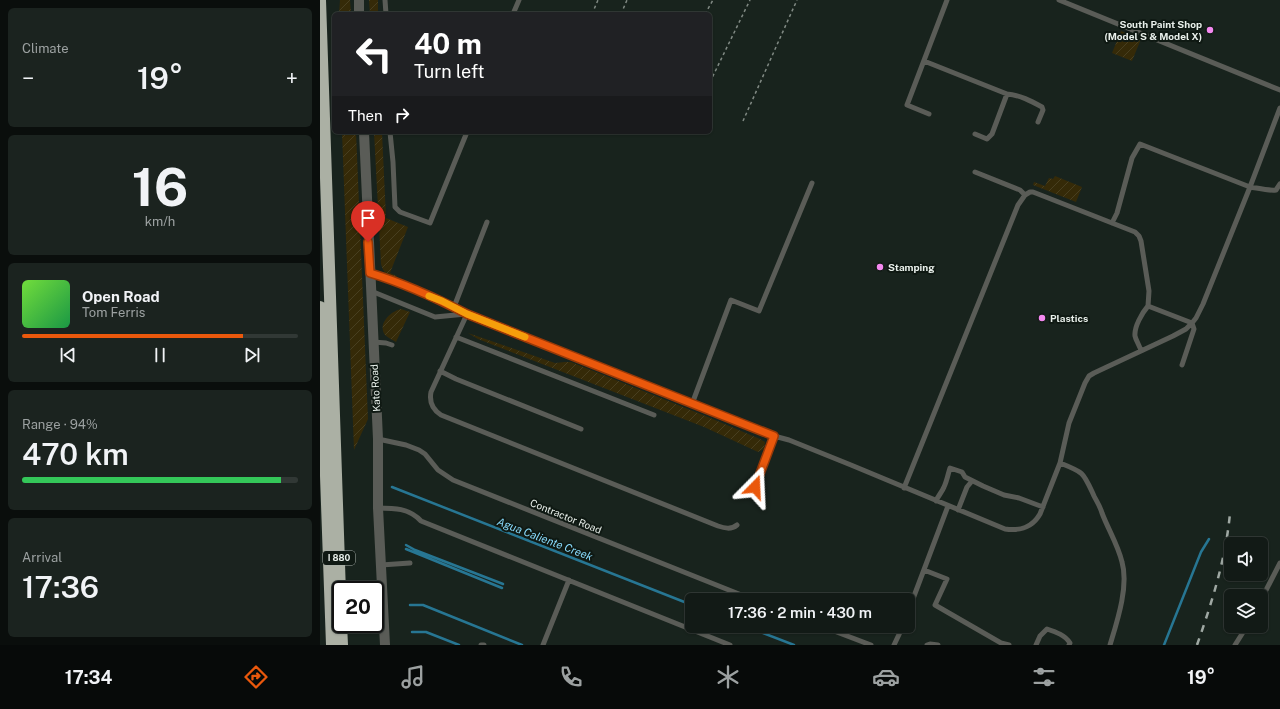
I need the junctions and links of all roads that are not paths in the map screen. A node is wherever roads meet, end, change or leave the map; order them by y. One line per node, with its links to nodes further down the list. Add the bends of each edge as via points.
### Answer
1 (320, 0): 60 (highway, I 880)
2 (359, 0): 7 (street)
3 (385, 0): 8 (lane)
4 (519, 0): 9 (lane)
5 (947, 0): 10 (lane)
6 (1059, 0): 11 (lane)
7 (359, 12)
8 (386, 12)
9 (514, 12)
10 (924, 61): 12 (lane); 14 (lane, via 907,105)
11 (1280, 90)
12 (1007, 94): 15 (lane, via 1014,94 1042,107); 19 (lane, via 992,134 987,139)
13 (1280, 108): 23 (lane)
14 (929, 114)
15 (1038, 122)
16 (364, 134): 27 (street, Kato Road)
17 (390, 134): 18 (lane, via 395,207 400,212 430,223)
18 (466, 134)
19 (975, 134)
20 (975, 172): 24 (lane, via 1020,190)
21 (812, 183): 40 (lane, via 759,311 731,300)
22 (1280, 184): 23 (lane, via 1276,190 1271,191)
23 (1250, 187): 26 (lane, via 1140,144 1132,158); 33 (lane, via 1203,304)
24 (1025, 195): 26 (lane, via 1033,192); 48 (lane, via 1018,205)
25 (487, 222): 31 (lane)
26 (1112, 223): 29 (lane, via 1139,236 1149,291)
27 (370, 273): 28 (street, Kato Road); 31 (lane)
28 (371, 290): 32 (lane, via 435,317); 35 (street, Kato Road)
29 (1148, 306): 33 (lane); 37 (lane, via 1135,335)
30 (320, 307): 68 (highway, I 880)
31 (454, 307): 32 (lane)
32 (467, 314): 34 (lane); 40 (lane)
33 (1192, 323): 37 (lane, via 1180,333); 38 (lane, via 1194,329)
34 (456, 337): 39 (lane); 41 (lane)
35 (373, 342): 36 (lane); 44 (street, Kato Road)
36 (392, 345)
37 (1141, 351): 45 (lane, via 1089,376 1069,423)
38 (1182, 365)
39 (440, 371): 42 (lane); 54 (lane, via 430,401 433,409 441,415 718,526)
40 (692, 404): 43 (lane)
41 (654, 415)
42 (581, 429)
43 (774, 436): 47 (lane); 48 (lane)
44 (378, 439): 52 (street, Kato Road); 62 (lane, Contractor Road, via 406,444 420,450 438,470 453,480)
45 (1060, 463): 51 (lane); 80 (lane, via 1078,470 1087,479 1122,562 1122,602)
46 (972, 481): 49 (lane, via 962,472 950,468); 51 (lane, via 1004,495); 53 (lane)
47 (755, 487)
48 (904, 488): 49 (lane)
49 (936, 501): 50 (lane)
50 (948, 506): 53 (lane); 58 (lane)
51 (1043, 507): 53 (lane, via 1030,525 1014,530 1005,529)
52 (378, 508): 57 (street, Kato Road); 59 (lane, via 398,508 421,521)
53 (958, 510)
54 (737, 526)
55 (410, 563): 57 (lane)
56 (1280, 563): 61 (lane)
57 (381, 565): 70 (street, Kato Road)
58 (924, 570): 63 (lane); 77 (lane, via 947,579 935,605)
59 (569, 580): 71 (lane); 72 (lane)
60 (340, 581)
61 (1267, 589)
62 (736, 593)
63 (915, 594)
64 (341, 633): 69 (highway, I 880)
65 (839, 633): 73 (lane)
66 (900, 633): 74 (lane)
67 (1243, 633): 81 (lane)
68 (332, 645)
69 (342, 645)
70 (385, 645)
71 (543, 645)
72 (730, 645)
73 (871, 645)
74 (894, 645)
75 (927, 645): 76 (lane)
76 (938, 645)
77 (1009, 645)
78 (1036, 645): 79 (lane, via 1047,629 1067,638)
79 (1069, 645)
80 (1110, 645)
81 (1235, 645)

